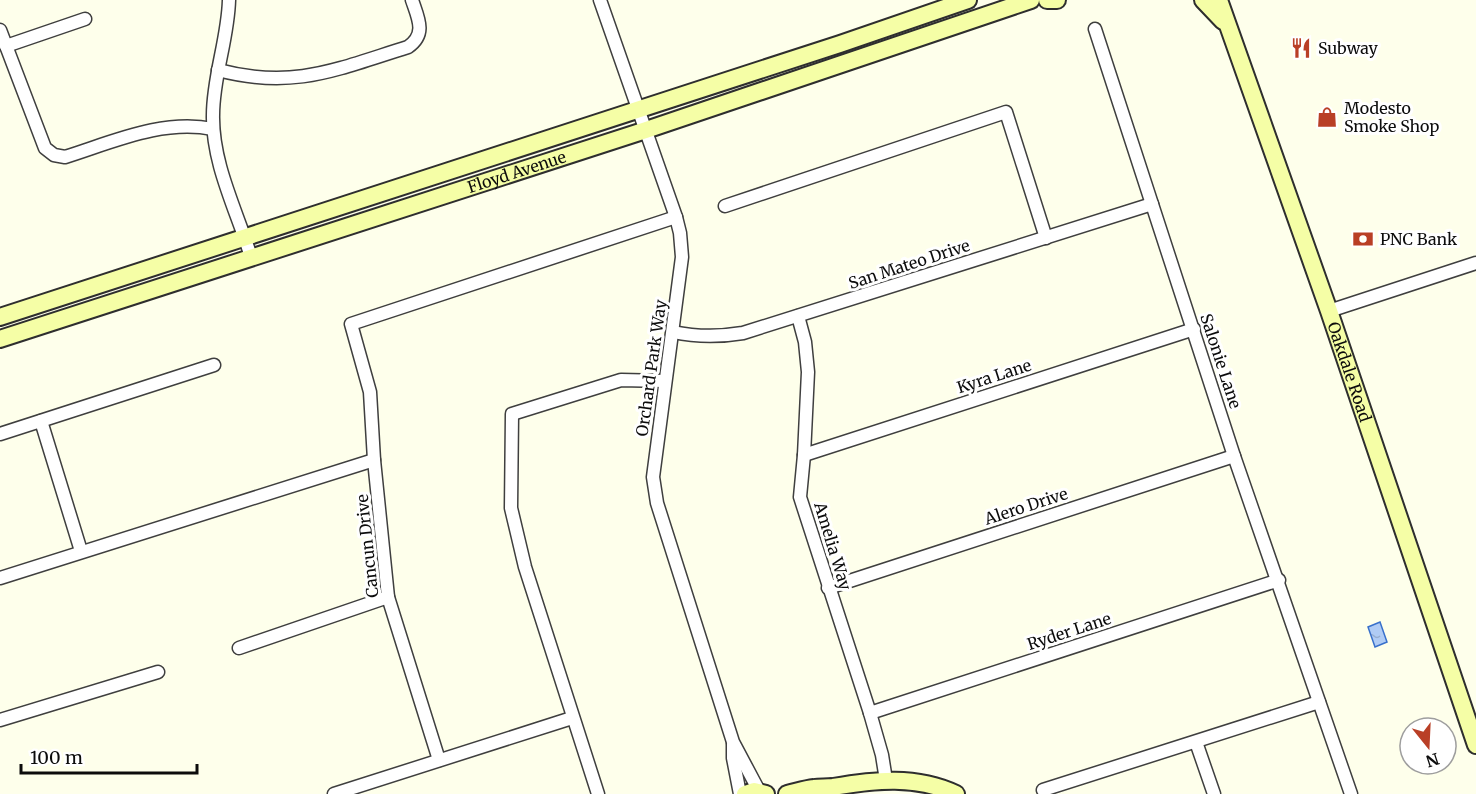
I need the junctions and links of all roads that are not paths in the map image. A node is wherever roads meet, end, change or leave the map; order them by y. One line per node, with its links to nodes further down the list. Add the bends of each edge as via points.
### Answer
1 (229, 0): 15 (street)
2 (412, 0): 15 (street, via 420,24 418,37 408,47 302,78 260,78)
3 (600, 0): 16 (street, Orchard Park Way)
4 (968, 0): 16 (street, Floyd Avenue)
5 (1031, 0): 18 (street, Floyd Avenue)
6 (1047, 0): 7 (street)
7 (1057, 0)
8 (1203, 0): 11 (street)
9 (1219, 0): 11 (street, Oakdale Road)
10 (86, 19): 14 (street)
11 (1227, 26): 26 (street, Oakdale Road)
12 (1095, 29): 19 (street, Salonie Lane)
13 (0, 30): 14 (street)
14 (6, 46): 17 (street, via 45,148 54,155 65,157 162,127)
15 (218, 70): 17 (street)
16 (639, 109): 18 (street, Orchard Park Way); 22 (street, Floyd Avenue)
17 (213, 129): 22 (street, via 222,171)
18 (646, 130): 21 (street, Orchard Park Way); 24 (street, Floyd Avenue)
19 (1152, 204): 23 (street, San Mateo Drive); 29 (street, Salonie Lane)
20 (725, 206): 23 (street, via 1006,112)
21 (676, 217): 30 (street, Orchard Park Way, via 682,257); 38 (street, Cancun Drive, via 351,324 370,392)
22 (245, 237): 24 (street); 28 (street, Floyd Avenue)
23 (1046, 238): 27 (street, San Mateo Drive)
24 (251, 257): 31 (street, Floyd Avenue)
25 (1476, 263): 26 (street)
26 (1329, 311): 52 (street, Oakdale Road)
27 (798, 316): 30 (street, San Mateo Drive, via 718,337); 36 (street, Amelia Way, via 808,372)
28 (0, 317)
29 (1194, 329): 36 (street, Kyra Lane); 37 (street, Salonie Lane)
30 (673, 332): 33 (street, Orchard Park Way)
31 (0, 339)
32 (214, 365): 34 (street)
33 (665, 381): 48 (street, via 621,380 512,414 512,508 525,567); 50 (street, Orchard Park Way, via 653,477 657,503)
34 (40, 421): 35 (street); 39 (street)
35 (0, 434)
36 (804, 455): 42 (street, Amelia Way, via 800,497)
37 (1234, 456): 41 (street, Salonie Lane); 42 (street, Alero Drive)
38 (374, 460): 39 (street); 43 (street, Cancun Drive)
39 (81, 551): 40 (street)
40 (0, 578)
41 (1279, 580): 46 (street, Salonie Lane); 47 (street, Ryder Lane)
42 (828, 588): 47 (street, Amelia Way)
43 (388, 597): 44 (street); 53 (street, Cancun Drive)
44 (239, 648)
45 (158, 672): 49 (street)
46 (1319, 702): 51 (street); 64 (street, Salonie Lane)
47 (870, 713): 54 (street, Amelia Way)
48 (572, 718): 53 (street); 59 (street)
49 (0, 720)
50 (733, 742): 57 (street, Orchard Park Way); 60 (street, Orchard Park Way)
51 (1196, 742): 55 (street); 63 (street)
52 (1476, 745)
53 (439, 760): 58 (street)
54 (886, 780): 56 (street); 62 (street, via 906,780)
55 (1043, 790)
56 (824, 791): 61 (street, via 813,788)
57 (757, 793)
58 (334, 794)
59 (598, 794)
60 (740, 794)
61 (787, 794)
62 (956, 794)
63 (1214, 794)
64 (1351, 794)

